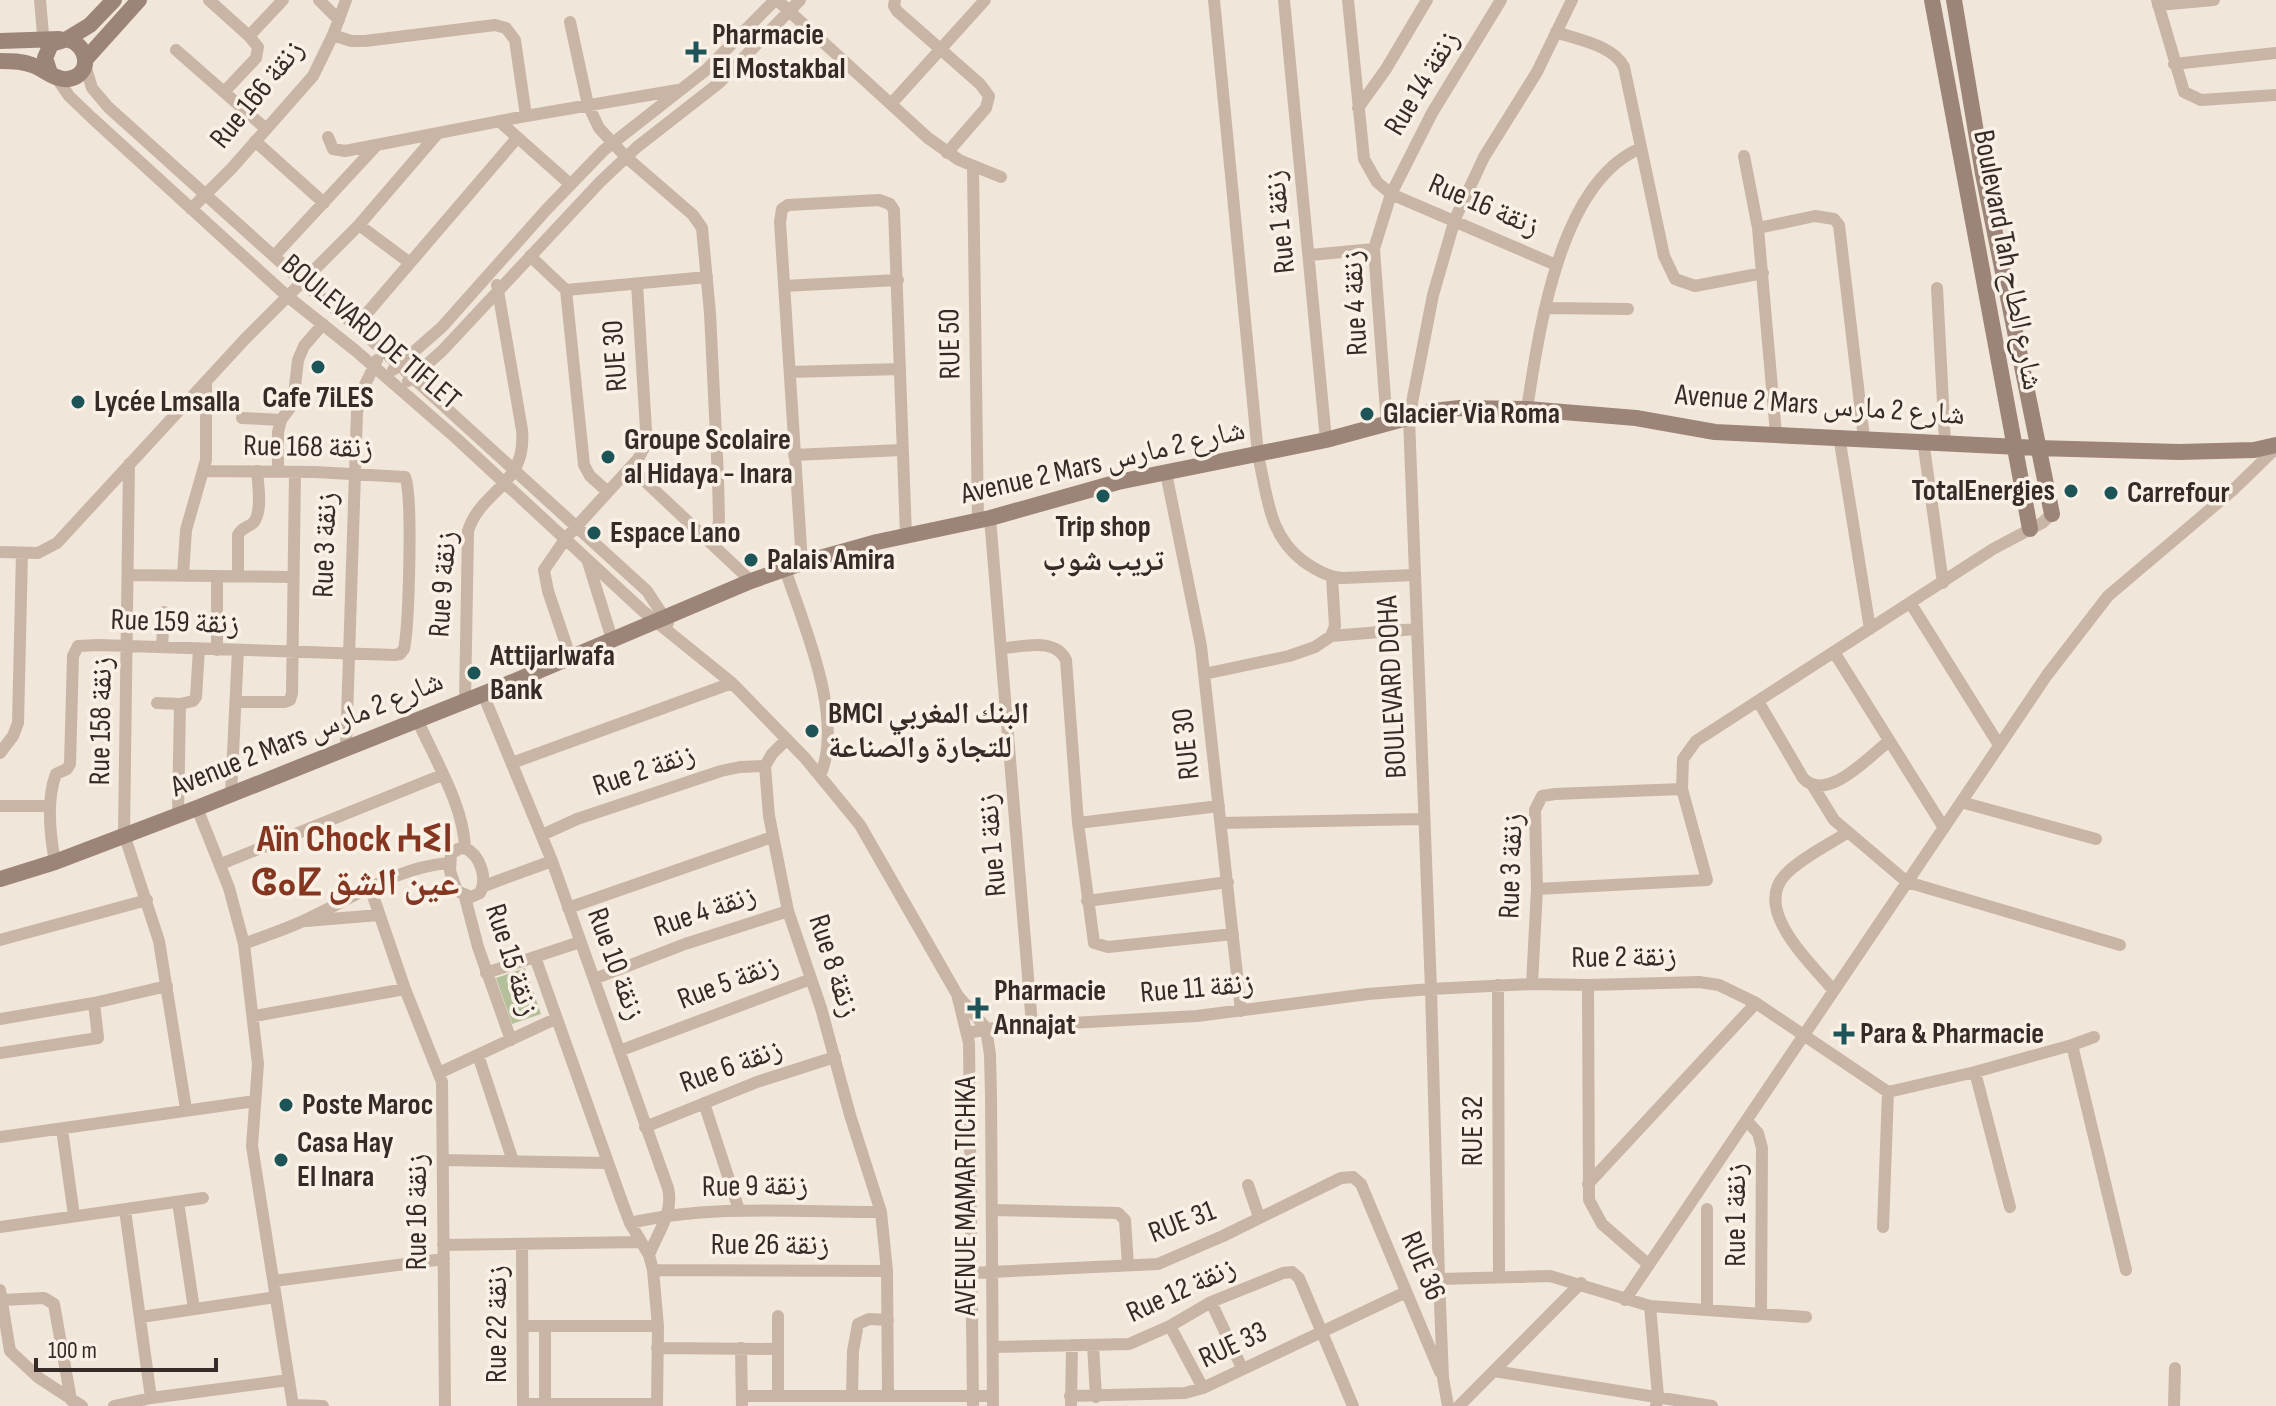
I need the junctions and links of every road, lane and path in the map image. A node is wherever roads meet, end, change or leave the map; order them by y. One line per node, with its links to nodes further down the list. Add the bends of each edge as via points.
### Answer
1 (40, 0): 29 (street)
2 (114, 0): 29 (street, via 90,25)
3 (139, 0): 34 (street)
4 (209, 0): 27 (street)
5 (283, 0): 27 (street)
6 (319, 0): 23 (street)
7 (346, 0): 23 (street, Rue 166 زنقة)
8 (776, 0): 22 (street); 37 (street)
9 (800, 0): 22 (street)
10 (895, 0): 30 (street, via 897,11)
11 (985, 0): 30 (street)
12 (1214, 0): 112 (street)
13 (1284, 0): 67 (street, Rue 1 زنقة)
14 (1348, 0): 42 (street)
15 (1427, 0): 42 (street)
16 (1501, 0): 60 (street, Rue 14 زنقة, via 1432,113)
17 (1572, 0): 25 (street, BOULEVARD DOHA)
18 (1932, 0): 107 (street, Boulevard Tah شارع الطاح)
19 (1954, 0): 109 (street, Boulevard Tah شارع الطاح)
20 (2214, 0): 21 (street)
21 (2157, 2): 35 (street)
22 (790, 11): 40 (street); 55 (street, via 719,83)
23 (339, 20): 26 (street, Rue 166 زنقة)
24 (570, 22): 41 (street)
25 (1556, 32): 52 (street, via 1619,58); 63 (street, BOULEVARD DOHA)
26 (333, 35): 43 (street, via 365,41 506,28 515,40); 45 (street, Rue 166 زنقة, via 313,76)
27 (249, 36): 38 (street, via 258,54)
28 (0, 41): 29 (street)
29 (55, 42): 34 (street, via 80,45); 36 (street, via 45,63)
30 (938, 49): 40 (street); 53 (street, via 989,96 986,108)
31 (176, 50): 38 (street)
32 (2276, 53): 35 (street)
33 (0, 61): 36 (street, via 21,62)
34 (85, 62): 36 (street, via 73,78); 59 (street, BOULEVARD DE TIFLET, via 99,97)
35 (2174, 64): 39 (street, via 2184,92 2201,100)
36 (53, 75): 62 (street, BOULEVARD DE TIFLET)
37 (682, 90): 41 (street); 50 (street)
38 (224, 92): 45 (street)
39 (2276, 95)
40 (891, 104): 53 (street)
41 (588, 105): 43 (street); 50 (street)
42 (1358, 108): 60 (street, via 1364,159)
43 (526, 116): 44 (street)
44 (499, 121): 46 (street); 48 (street)
45 (265, 128): 49 (street, Rue 166 زنقة)
46 (438, 133): 51 (street); 64 (street)
47 (328, 137): 51 (street, via 337,151)
48 (517, 138): 58 (street); 70 (street)
49 (255, 141): 59 (street, Rue 166 زنقة); 61 (street)
50 (613, 143): 55 (street); 58 (street)
51 (376, 146): 61 (street)
52 (1641, 148): 71 (street, via 1615,162 1598,181); 72 (street, via 1664,256 1675,279 1695,286)
53 (947, 153): 56 (street)
54 (1744, 156): 65 (street)
55 (626, 157): 69 (street); 74 (street, via 699,221)
56 (973, 167): 57 (street); 125 (street, RUE 50)
57 (1001, 177)
58 (570, 184): 73 (street)
59 (207, 194): 62 (street, Rue 166 زنقة); 68 (street, BOULEVARD DE TIFLET)
60 (1391, 194): 63 (street, Rue 16 زنقة); 66 (street, Rue 4 زنقة)
61 (324, 203): 68 (street)
62 (191, 209): 82 (street, BOULEVARD DE TIFLET)
63 (1455, 219): 71 (street, Rue 16 زنقة); 98 (street, BOULEVARD DOHA, via 1433,295)
64 (359, 225): 70 (street); 76 (street)
65 (1758, 228): 72 (street); 103 (street, via 1815,216 1839,225)
66 (1374, 249): 67 (street); 100 (street, Rue 4 زنقة)
67 (1310, 255): 104 (street, Rue 1 زنقة)
68 (274, 256): 76 (street, BOULEVARD DE TIFLET)
69 (530, 256): 80 (street); 81 (street)
70 (410, 263): 86 (street)
71 (1556, 265): 83 (street)
72 (1763, 273): 101 (street)
73 (488, 274): 80 (street); 89 (street, via 436,333)
74 (707, 277): 77 (street); 130 (street, via 719,486)
75 (898, 280): 78 (street); 78 (street, via 894,210 890,204 868,201 784,207); 90 (street)
76 (302, 281): 82 (street); 86 (street, BOULEVARD DE TIFLET)
77 (637, 284): 81 (street); 114 (street, RUE 30, via 646,430 644,448)
78 (784, 286): 91 (street)
79 (1937, 288): 106 (street)
80 (500, 289): 93 (street); 119 (street, via 523,442)
81 (566, 290): 123 (street, RUE 30, via 584,463)
82 (287, 296): 85 (street, BOULEVARD DE TIFLET); 94 (street)
83 (1545, 308): 84 (street); 96 (street)
84 (1628, 309)
85 (323, 324): 88 (street, BOULEVARD DE TIFLET); 99 (street, via 300,353 293,404)
86 (356, 326): 87 (street, BOULEVARD DE TIFLET)
87 (383, 351): 88 (street, Rue 3 زنقة); 89 (street, BOULEVARD DE TIFLET)
88 (374, 365): 92 (street, BOULEVARD DE TIFLET); 121 (street, Rue 3 زنقة, via 359,401)
89 (399, 365): 92 (street); 93 (street, BOULEVARD DE TIFLET)
90 (900, 369): 91 (street); 110 (street)
91 (790, 372): 111 (street)
92 (385, 375): 95 (street, BOULEVARD DE TIFLET)
93 (412, 377): 95 (street); 119 (street, BOULEVARD DE TIFLET)
94 (206, 384): 113 (street); 115 (street)
95 (399, 388): 122 (street, BOULEVARD DE TIFLET)
96 (1527, 409): 98 (street, Avenue 2 Mars شارع 2 مارس, via 1460,408); 101 (street, Avenue 2 Mars شارع 2 مارس, via 1636,418 1696,430)
97 (242, 418): 99 (street)
98 (1409, 418): 100 (street, Avenue 2 Mars شارع 2 مارس); 137 (street, BOULEVARD DOHA)
99 (281, 420): 117 (street)
100 (1387, 425): 104 (street, Avenue 2 Mars شارع 2 مارس)
101 (1776, 434): 102 (street, Avenue 2 Mars شارع 2 مارس)
102 (1839, 436): 103 (street, Avenue 2 Mars شارع 2 مارس); 148 (street)
103 (1864, 438): 105 (street, Avenue 2 Mars شارع 2 مارس)
104 (1326, 440): 112 (street, Avenue 2 Mars شارع 2 مارس)
105 (1923, 440): 106 (street, Avenue 2 Mars شارع 2 مارس); 143 (street)
106 (1945, 442): 107 (street, Avenue 2 Mars شارع 2 مارس)
107 (2015, 446): 109 (street, Avenue 2 Mars شارع 2 مارس); 127 (street, Boulevard Tah شارع الطاح)
108 (2276, 447): 109 (street, Avenue 2 Mars شارع 2 مارس, via 2179,452); 174 (street, via 2108,596)
109 (2037, 448): 124 (street, Boulevard Tah شارع الطاح)
110 (901, 450): 111 (street); 128 (street)
111 (794, 455): 134 (street)
112 (1259, 457): 120 (street, Avenue 2 Mars شارع 2 مارس); 141 (street, via 1280,538 1298,557)
113 (129, 464): 132 (street, via 57,543 43,552); 135 (street, Rue 158 زنقة)
114 (631, 468): 123 (street); 130 (street)
115 (204, 471): 116 (street, Rue 168 زنقة); 136 (street, via 186,530)
116 (257, 471): 117 (street, Rue 168 زنقة); 139 (street, via 257,515 238,535)
117 (278, 471): 118 (street, Rue 168 زنقة)
118 (295, 472): 121 (street, Rue 168 زنقة); 140 (street)
119 (514, 472): 122 (street, Rue 9 زنقة); 126 (street, BOULEVARD DE TIFLET)
120 (1166, 473): 125 (street, Avenue 2 Mars شارع 2 مارس); 162 (street, RUE 30)
121 (354, 474): 159 (street, Rue 168 زنقة, via 399,475 407,481 406,641); 160 (street, Rue 3 زنقة)
122 (505, 482): 129 (street, BOULEVARD DE TIFLET); 165 (street, Rue 9 زنقة, via 468,531)
123 (608, 492): 126 (street)
124 (2052, 514): 127 (street)
125 (984, 520): 128 (street, Avenue 2 Mars شارع 2 مارس); 153 (street, Rue 1 زنقة)
126 (575, 527): 129 (street); 146 (street, BOULEVARD DE TIFLET, via 647,591)
127 (2030, 529): 143 (street)
128 (906, 536): 134 (street, Avenue 2 Mars شارع 2 مارس)
129 (566, 538): 133 (street, BOULEVARD DE TIFLET); 161 (street, via 546,563 544,575)
130 (716, 546): 142 (street)
131 (0, 552): 132 (street)
132 (22, 553): 171 (street, via 18,717)
133 (587, 559): 146 (street, BOULEVARD DE TIFLET); 150 (street)
134 (793, 566): 142 (street, Avenue 2 Mars شارع 2 مارس); 180 (street, via 827,711 829,745)
135 (129, 575): 136 (street); 151 (street, Rue 158 زنقة)
136 (183, 575): 138 (street)
137 (1414, 575): 141 (street); 147 (street, BOULEVARD DOHA)
138 (217, 576): 139 (street); 155 (street)
139 (238, 576): 140 (street)
140 (293, 577): 158 (street)
141 (1332, 577): 149 (street)
142 (751, 581): 146 (street, Avenue 2 Mars شارع 2 مارس)
143 (1943, 583): 144 (street)
144 (1911, 604): 148 (street); 174 (street)
145 (164, 612): 152 (street)
146 (665, 624): 150 (street, Avenue 2 Mars شارع 2 مارس); 163 (street, AVENUE MAMAR TICHKA)
147 (1416, 629): 149 (street); 190 (street, BOULEVARD DOHA)
148 (1870, 629): 157 (street)
149 (1331, 636): 162 (street, via 1289,656)
150 (612, 639): 161 (street, Avenue 2 Mars شارع 2 مارس)
151 (128, 646): 152 (street, Rue 159 زنقة); 186 (street, Rue 159 زنقة, via 83,645 75,651 72,758 68,768 54,776); 195 (street, Rue 158 زنقة)
152 (162, 647): 154 (street, Rue 159 زنقة)
153 (1003, 648): 191 (street, via 1052,646 1064,655); 240 (street, Rue 1 زنقة)
154 (199, 649): 155 (street, Rue 159 زنقة); 169 (street, via 197,695)
155 (217, 650): 156 (street, Rue 159 زنقة)
156 (238, 650): 158 (street, Rue 159 زنقة); 167 (street)
157 (1834, 652): 166 (street); 173 (street)
158 (293, 653): 160 (street, Rue 159 زنقة); 167 (street, via 290,700)
159 (400, 654): 160 (street, Rue 159 زنقة)
160 (348, 655): 175 (street, Rue 3 زنقة)
161 (570, 656): 164 (street, Avenue 2 Mars شارع 2 مارس)
162 (1204, 674): 187 (street, RUE 30)
163 (732, 683): 172 (street, AVENUE MAMAR TICHKA); 177 (street)
164 (483, 694): 165 (street, Avenue 2 Mars شارع 2 مارس); 177 (street, Rue 10 زنقة)
165 (465, 701): 170 (street, Avenue 2 Mars شارع 2 مارس)
166 (1758, 701): 181 (street, via 1803,778); 182 (street, via 1696,741 1683,759)
167 (237, 702): 183 (street)
168 (157, 703): 169 (street)
169 (180, 704): 189 (street)
170 (417, 719): 175 (street, Avenue 2 Mars شارع 2 مارس); 179 (street)
171 (7, 735): 176 (street)
172 (787, 739): 178 (street); 180 (street, AVENUE MAMAR TICHKA)
173 (1889, 741): 181 (street, via 1834,784); 193 (street)
174 (1999, 745): 184 (street)
175 (346, 748): 183 (street, Avenue 2 Mars شارع 2 مارس)
176 (0, 753)
177 (512, 763): 196 (street, Rue 10 زنقة)
178 (765, 766): 196 (street, Rue 2 زنقة, via 709,775); 197 (street, Rue 8 زنقة)
179 (442, 775): 199 (street, via 461,819); 203 (street)
180 (820, 776): 233 (street, AVENUE MAMAR TICHKA, via 874,846)
181 (1813, 786): 194 (street)
182 (1682, 789): 209 (street, Rue 3 زنقة, via 1542,796 1535,810); 209 (street, via 1707,880)
183 (231, 794): 188 (street, Avenue 2 Mars شارع 2 مارس)
184 (1961, 802): 193 (street); 198 (street)
185 (0, 806): 186 (street)
186 (50, 806): 201 (street, Rue 159 زنقة)
187 (1219, 806): 191 (street); 192 (street, RUE 30)
188 (197, 808): 189 (street, Avenue 2 Mars شارع 2 مارس); 203 (street)
189 (178, 815): 195 (street, Avenue 2 Mars شارع 2 مارس)
190 (1424, 819): 192 (street); 231 (street, BOULEVARD DOHA)
191 (1078, 823): 212 (street)
192 (1221, 823): 205 (street, RUE 30)
193 (1944, 828): 206 (street)
194 (1848, 832): 206 (street); 232 (street, via 1784,874 1776,892 1775,911 1788,936)
195 (124, 834): 201 (street, Avenue 2 Mars شارع 2 مارس); 211 (street)
196 (542, 835): 200 (street, Rue 10 زنقة)
197 (772, 837): 213 (street); 214 (street, Rue 8 زنقة)
198 (2096, 839)
199 (465, 848): 202 (street, via 454,851); 207 (street, via 476,856)
200 (552, 861): 207 (street); 213 (street, Rue 10 زنقة)
201 (55, 862): 204 (street, Avenue 2 Mars شارع 2 مارس)
202 (449, 863): 208 (street, via 425,866); 210 (street, Rue 15 زنقة, via 457,891)
203 (221, 864): 220 (street)
204 (0, 879)
205 (1228, 882): 212 (street); 217 (street, RUE 30)
206 (1907, 882): 221 (street); 232 (street)
207 (484, 886): 210 (street, via 476,896)
208 (370, 887): 215 (street, Rue 16 زنقة); 216 (street)
209 (1537, 889): 226 (street, Rue 3 زنقة)
210 (465, 897): 223 (street, Rue 15 زنقة)
211 (147, 900): 218 (street); 229 (street)
212 (1087, 901): 217 (street, via 1096,945)
213 (568, 908): 219 (street, Rue 10 زنقة)
214 (788, 911): 224 (street, Rue 4 زنقة); 225 (street, Rue 8 زنقة)
215 (379, 915): 216 (street); 230 (street, Rue 16 زنقة)
216 (303, 921): 220 (street)
217 (1233, 934): 236 (street, RUE 30)
218 (0, 940)
219 (580, 942): 222 (street); 224 (street, Rue 10 زنقة)
220 (244, 944): 237 (street)
221 (2120, 945)
222 (535, 957): 223 (street); 239 (street)
223 (486, 973): 245 (street, Rue 15 زنقة)
224 (594, 979): 247 (street, Rue 10 زنقة)
225 (811, 979): 247 (street, Rue 5 زنقة); 250 (street, Rue 8 زنقة)
226 (1532, 984): 227 (street, Rue 2 زنقة); 228 (street, Rue 2 زنقة)
227 (1498, 985): 231 (street, Rue 2 زنقة); 293 (street, RUE 32)
228 (1588, 985): 235 (street, Rue 2 زنقة, via 1699,982 1719,985); 265 (street)
229 (167, 986): 234 (street); 256 (street)
230 (405, 989): 237 (street); 252 (street, Rue 16 زنقة)
231 (1431, 989): 236 (street, Rue 11 زنقة); 294 (street, BOULEVARD DOHA)
232 (1833, 990): 243 (street)
233 (958, 996): 241 (street, AVENUE MAMAR TICHKA); 242 (street, AVENUE MAMAR TICHKA)
234 (94, 1003): 238 (street); 248 (street, via 98,1038)
235 (1756, 1003): 243 (street, Rue 2 زنقة); 265 (street)
236 (1241, 1011): 240 (street, Rue 11 زنقة)
237 (254, 1016): 254 (street)
238 (0, 1019)
239 (555, 1019): 245 (street); 263 (street)
240 (1032, 1025): 241 (street, Rue 11 زنقة)
241 (986, 1028): 242 (street, Rue 11 زنقة); 273 (street, AVENUE MAMAR TICHKA)
242 (967, 1033): 292 (street, AVENUE MAMAR TICHKA)
243 (1803, 1035): 253 (street, Rue 2 زنقة); 257 (street)
244 (2094, 1037): 246 (street)
245 (511, 1040): 249 (street)
246 (2072, 1045): 251 (street); 289 (street)
247 (619, 1051): 258 (street, Rue 10 زنقة)
248 (0, 1053)
249 (478, 1055): 252 (street); 262 (street)
250 (835, 1057): 255 (street, Rue 6 زنقة); 274 (street, Rue 8 زنقة)
251 (1975, 1072): 253 (street); 269 (street)
252 (439, 1073): 261 (street, Rue 16 زنقة)
253 (1888, 1092): 280 (street)
254 (255, 1101): 256 (street); 295 (street, via 252,1146)
255 (704, 1103): 258 (street, Rue 6 زنقة); 272 (street)
256 (186, 1109): 259 (street)
257 (1747, 1121): 287 (street); 305 (street, Rue 1 زنقة, via 1762,1148)
258 (645, 1127): 275 (street, Rue 10 زنقة, via 668,1188)
259 (62, 1129): 260 (street); 276 (street)
260 (0, 1137)
261 (443, 1160): 262 (street); 283 (street, Rue 16 زنقة)
262 (513, 1161): 263 (street)
263 (607, 1163): 278 (street)
264 (1353, 1177): 277 (street, RUE 31); 297 (street, RUE 36, via 1361,1184)
265 (1588, 1184): 287 (street, via 1589,1200 1602,1224)
266 (1248, 1185): 277 (street)
267 (203, 1198): 268 (street)
268 (178, 1202): 271 (street); 303 (street)
269 (2010, 1207)
270 (1707, 1209): 304 (street)
271 (125, 1210): 276 (street); 307 (street)
272 (739, 1210): 274 (street, Rue 9 زنقة); 275 (street, Rue 9 زنقة)
273 (993, 1210): 286 (street, via 1118,1213 1125,1220); 291 (street, AVENUE MAMAR TICHKA)
274 (881, 1212): 290 (street, Rue 8 زنقة)
275 (668, 1214): 278 (street, Rue 9 زنقة); 284 (street)
276 (74, 1216): 279 (street)
277 (1259, 1217): 286 (street, RUE 31, via 1158,1264)
278 (630, 1223): 281 (street)
279 (0, 1227)
280 (1883, 1227)
281 (640, 1242): 282 (street); 284 (street)
282 (522, 1244): 283 (street); 310 (street, Rue 22 زنقة)
283 (443, 1245): 285 (street, Rue 16 زنقة)
284 (649, 1255): 288 (street)
285 (444, 1259): 295 (street); 344 (street, Rue 16 زنقة)
286 (1128, 1265): 291 (street, RUE 31)
287 (1649, 1265): 300 (street)
288 (653, 1270): 290 (street, Rue 26 زنقة); 312 (street)
289 (2126, 1270)
290 (887, 1271): 309 (street, Rue 8 زنقة)
291 (992, 1272): 292 (street, RUE 31); 317 (street, AVENUE MAMAR TICHKA)
292 (970, 1273): 333 (street, AVENUE MAMAR TICHKA)
293 (1499, 1277): 294 (street); 296 (street, via 1550,1276)
294 (1439, 1279): 324 (street, BOULEVARD DOHA)
295 (274, 1281): 299 (street)
296 (1581, 1283): 300 (street); 323 (street)
297 (1406, 1292): 314 (street, RUE 33); 324 (street, RUE 36)
298 (1, 1295): 337 (street, via 10,1351); 337 (street, via 44,1298 54,1304)
299 (276, 1297): 303 (street); 325 (street)
300 (1625, 1300): 302 (street)
301 (1211, 1302): 313 (street, Rue 12 زنقة); 314 (street, Rue 12 زنقة, via 1292,1272); 321 (street)
302 (1650, 1306): 304 (street); 336 (street)
303 (194, 1309): 307 (street)
304 (1707, 1310): 305 (street)
305 (1761, 1313): 308 (street)
306 (778, 1316): 320 (street)
307 (141, 1317): 331 (street)
308 (1806, 1317)
309 (888, 1320): 328 (street, via 858,1324); 329 (street, Rue 8 زنقة)
310 (523, 1326): 311 (street); 338 (street, Rue 22 زنقة)
311 (545, 1326): 312 (street); 339 (street, Rue 22 زنقة)
312 (658, 1326): 318 (street)
313 (1170, 1326): 316 (street, Rue 12 زنقة, via 1129,1344); 326 (street)
314 (1323, 1332): 321 (street, RUE 33); 345 (street)
315 (1072, 1345): 316 (street, Rue 12 زنقة); 317 (street, Rue 12 زنقة); 335 (street)
316 (1093, 1345): 330 (street)
317 (993, 1347): 334 (street, AVENUE MAMAR TICHKA)
318 (657, 1348): 319 (street); 340 (street)
319 (741, 1348): 320 (street); 332 (street)
320 (778, 1349): 327 (street)
321 (1242, 1368): 326 (street, RUE 33)
322 (2175, 1368): 349 (street)
323 (1494, 1371): 336 (street); 347 (street)
324 (1443, 1378): 346 (street, BOULEVARD DOHA)
325 (289, 1380): 331 (street); 342 (street)
326 (1203, 1388): 330 (street, RUE 33)
327 (778, 1396): 328 (street); 332 (street)
328 (852, 1396): 329 (street)
329 (888, 1396): 333 (street)
330 (1096, 1397): 335 (street, RUE 33)
331 (151, 1398): 341 (street)
332 (742, 1401)
333 (973, 1401): 334 (street)
334 (993, 1401)
335 (1071, 1401)
336 (1657, 1401): 348 (street)
337 (76, 1403)
338 (523, 1404): 339 (street)
339 (545, 1404): 340 (street)
340 (657, 1405)
341 (114, 1406)
342 (293, 1406): 343 (street)
343 (323, 1406)
344 (445, 1406)
345 (1353, 1406)
346 (1448, 1406)
347 (1459, 1406)
348 (1712, 1406)
349 (2171, 1406)

